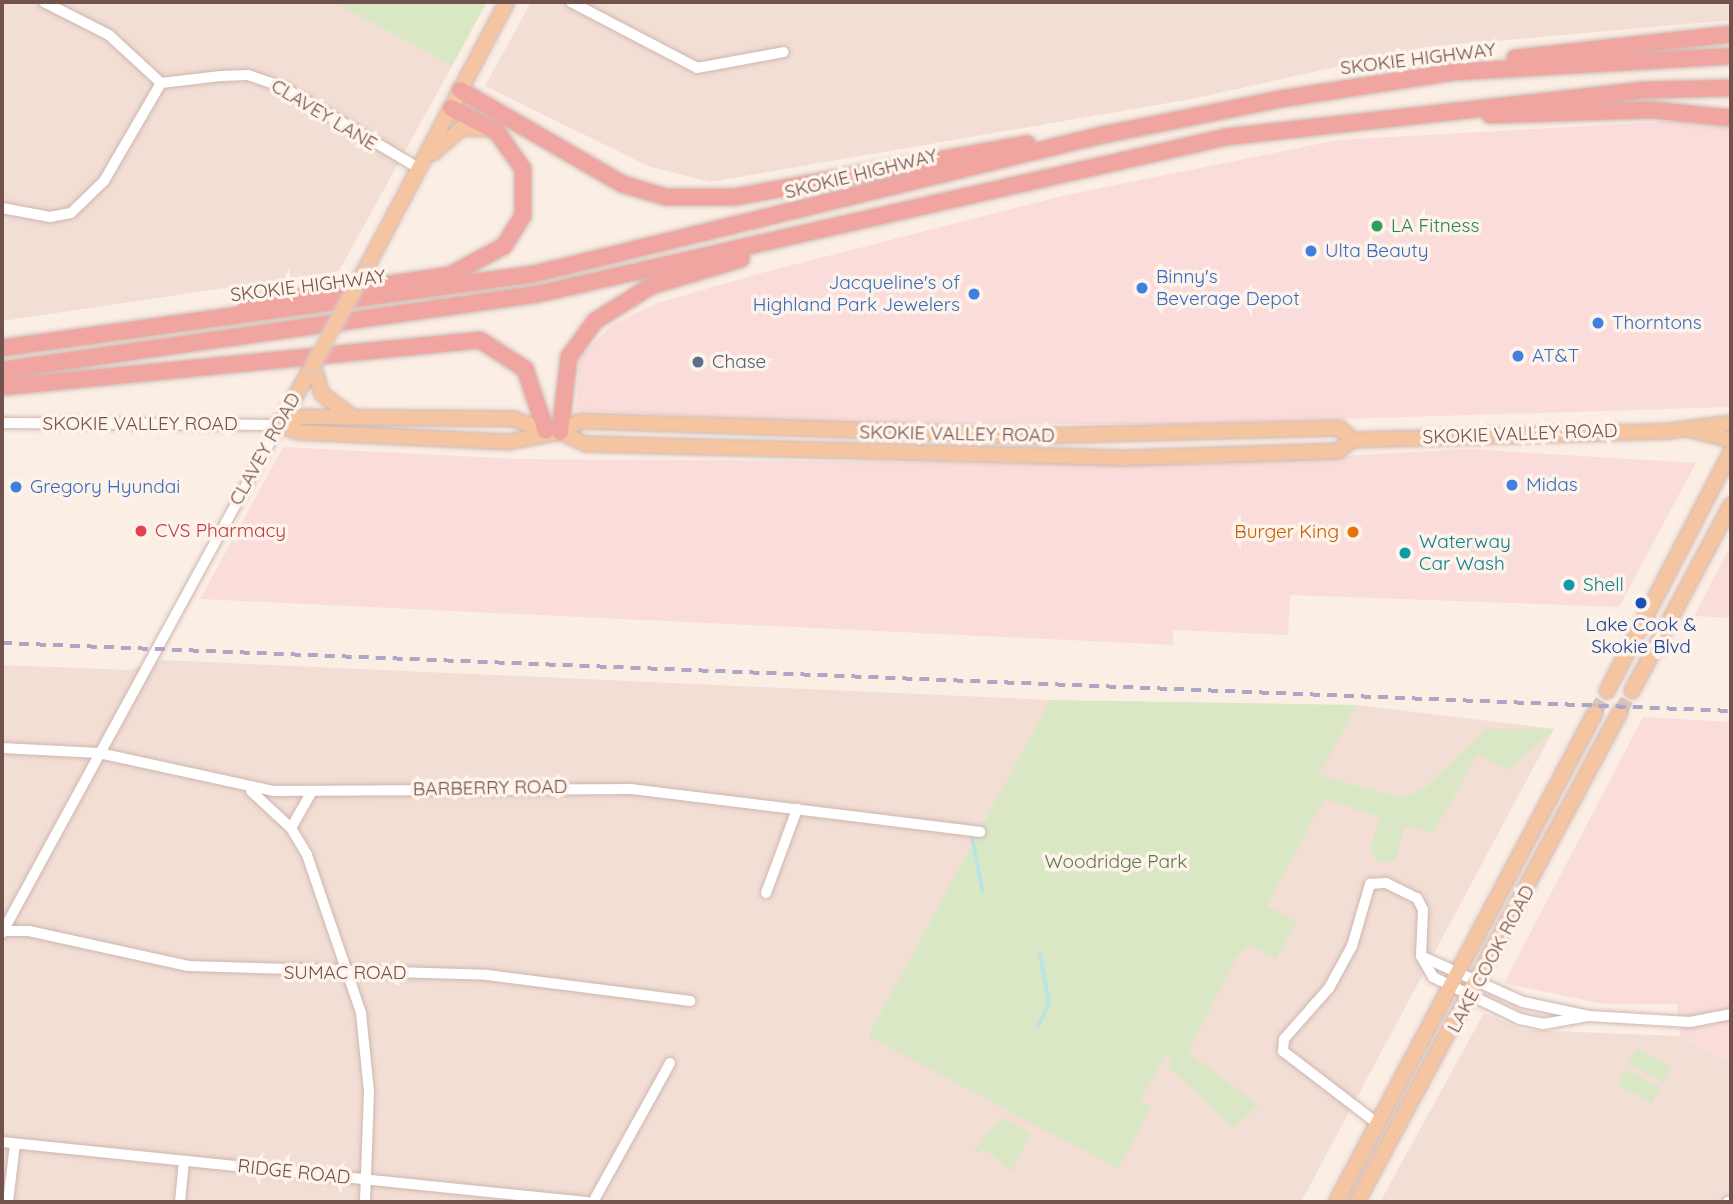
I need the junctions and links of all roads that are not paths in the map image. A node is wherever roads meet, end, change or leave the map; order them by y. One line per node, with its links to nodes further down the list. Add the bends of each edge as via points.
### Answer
1 (44, 2): 8 (street, via 109,35)
2 (507, 2): 10 (main road, CLAVEY ROAD)
3 (571, 2): 5 (street, via 697,68)
4 (1731, 34): 7 (highway, via 1560,52)
5 (784, 52)
6 (1731, 56): 7 (highway, SKOKIE HIGHWAY)
7 (1455, 72): 15 (highway, SKOKIE HIGHWAY)
8 (161, 83): 16 (street, CLAVEY LANE, via 256,76); 17 (street, via 82,206 50,217)
9 (1731, 88): 13 (highway, via 1645,90)
10 (460, 90): 11 (main road, CLAVEY ROAD); 15 (highway, via 622,184 692,199)
11 (451, 108): 14 (highway); 16 (main road, CLAVEY ROAD)
12 (1731, 118): 13 (highway, via 1652,110)
13 (1333, 121): 18 (highway, via 1226,137)
14 (497, 132): 16 (main road, via 462,128); 19 (highway, via 517,156 526,192 518,228 490,259 450,275 224,309)
15 (1102, 135): 19 (highway, SKOKIE HIGHWAY, via 534,274)
16 (420, 168): 21 (main road, CLAVEY ROAD, bridge)
17 (2, 208)
18 (839, 228): 22 (highway, via 538,294); 29 (highway, via 651,286 611,308 569,358)
19 (149, 328): 20 (highway, SKOKIE HIGHWAY)
20 (2, 348)
21 (313, 365): 24 (main road, via 322,394); 27 (main road, CLAVEY ROAD)
22 (2, 370)
23 (2, 387): 29 (highway, via 480,340 525,369)
24 (354, 419): 27 (main road, SKOKIE VALLEY ROAD, via 302,417); 29 (main road, SKOKIE VALLEY ROAD, via 514,419)
25 (2, 423): 27 (street, SKOKIE VALLEY ROAD)
26 (1731, 423): 28 (main road, SKOKIE VALLEY ROAD)
27 (279, 425): 29 (main road, SKOKIE VALLEY ROAD, via 298,432 509,442); 43 (street, CLAVEY ROAD)
28 (1688, 429): 32 (main road, SKOKIE VALLEY ROAD); 33 (main road, SKOKIE VALLEY ROAD)
29 (553, 431): 30 (main road, SKOKIE VALLEY ROAD, via 581,421); 35 (main road, SKOKIE VALLEY ROAD, via 586,444)
30 (1035, 436): 31 (main road, SKOKIE VALLEY ROAD); 35 (main road)
31 (1124, 436): 32 (main road, SKOKIE VALLEY ROAD, via 1340,428); 36 (main road)
32 (1352, 440): 36 (main road, SKOKIE VALLEY ROAD, via 1338,451)
33 (1731, 440)
34 (1731, 452): 38 (main road)
35 (1034, 457): 36 (main road, SKOKIE VALLEY ROAD)
36 (1125, 458)
37 (1731, 505): 39 (main road)
38 (1607, 691)
39 (1632, 691)
40 (1620, 712): 53 (main road, LAKE COOK ROAD)
41 (1595, 713): 52 (main road, LAKE COOK ROAD)
42 (2, 748): 43 (street, BARBERRY ROAD)
43 (99, 753): 44 (street, BARBERRY ROAD); 50 (street, CLAVEY ROAD)
44 (245, 788): 45 (street, BARBERRY ROAD); 47 (street)
45 (311, 793): 46 (street, BARBERRY ROAD, via 532,785); 47 (street)
46 (797, 808): 48 (street, BARBERRY ROAD); 49 (street)
47 (291, 828): 51 (street, via 329,908)
48 (980, 832)
49 (766, 893)
50 (2, 932): 51 (street, SUMAC ROAD, via 29,931 188,966)
51 (350, 974): 54 (street, SUMAC ROAD, via 487,975); 62 (street, via 368,1064)
52 (1456, 980): 53 (street); 58 (main road, LAKE COOK ROAD); 58 (street, via 1421,956 1423,910 1417,898 1385,883 1370,884 1333,981 1284,1039 1290,1058)
53 (1475, 990): 56 (street); 56 (street, via 1543,1024); 69 (main road, LAKE COOK ROAD)
54 (690, 1001)
55 (1731, 1014): 56 (street, via 1690,1022)
56 (1589, 1016)
57 (670, 1063): 67 (street)
58 (1378, 1124): 68 (main road, LAKE COOK ROAD)
59 (2, 1142): 60 (street, RIDGE ROAD)
60 (15, 1144): 61 (street, RIDGE ROAD); 63 (street)
61 (184, 1161): 62 (street, RIDGE ROAD); 64 (street)
62 (364, 1179): 65 (street); 66 (street, RIDGE ROAD)
63 (8, 1202)
64 (180, 1202)
65 (365, 1202)
66 (587, 1202)
67 (593, 1202)
68 (1336, 1202)
69 (1357, 1202)

